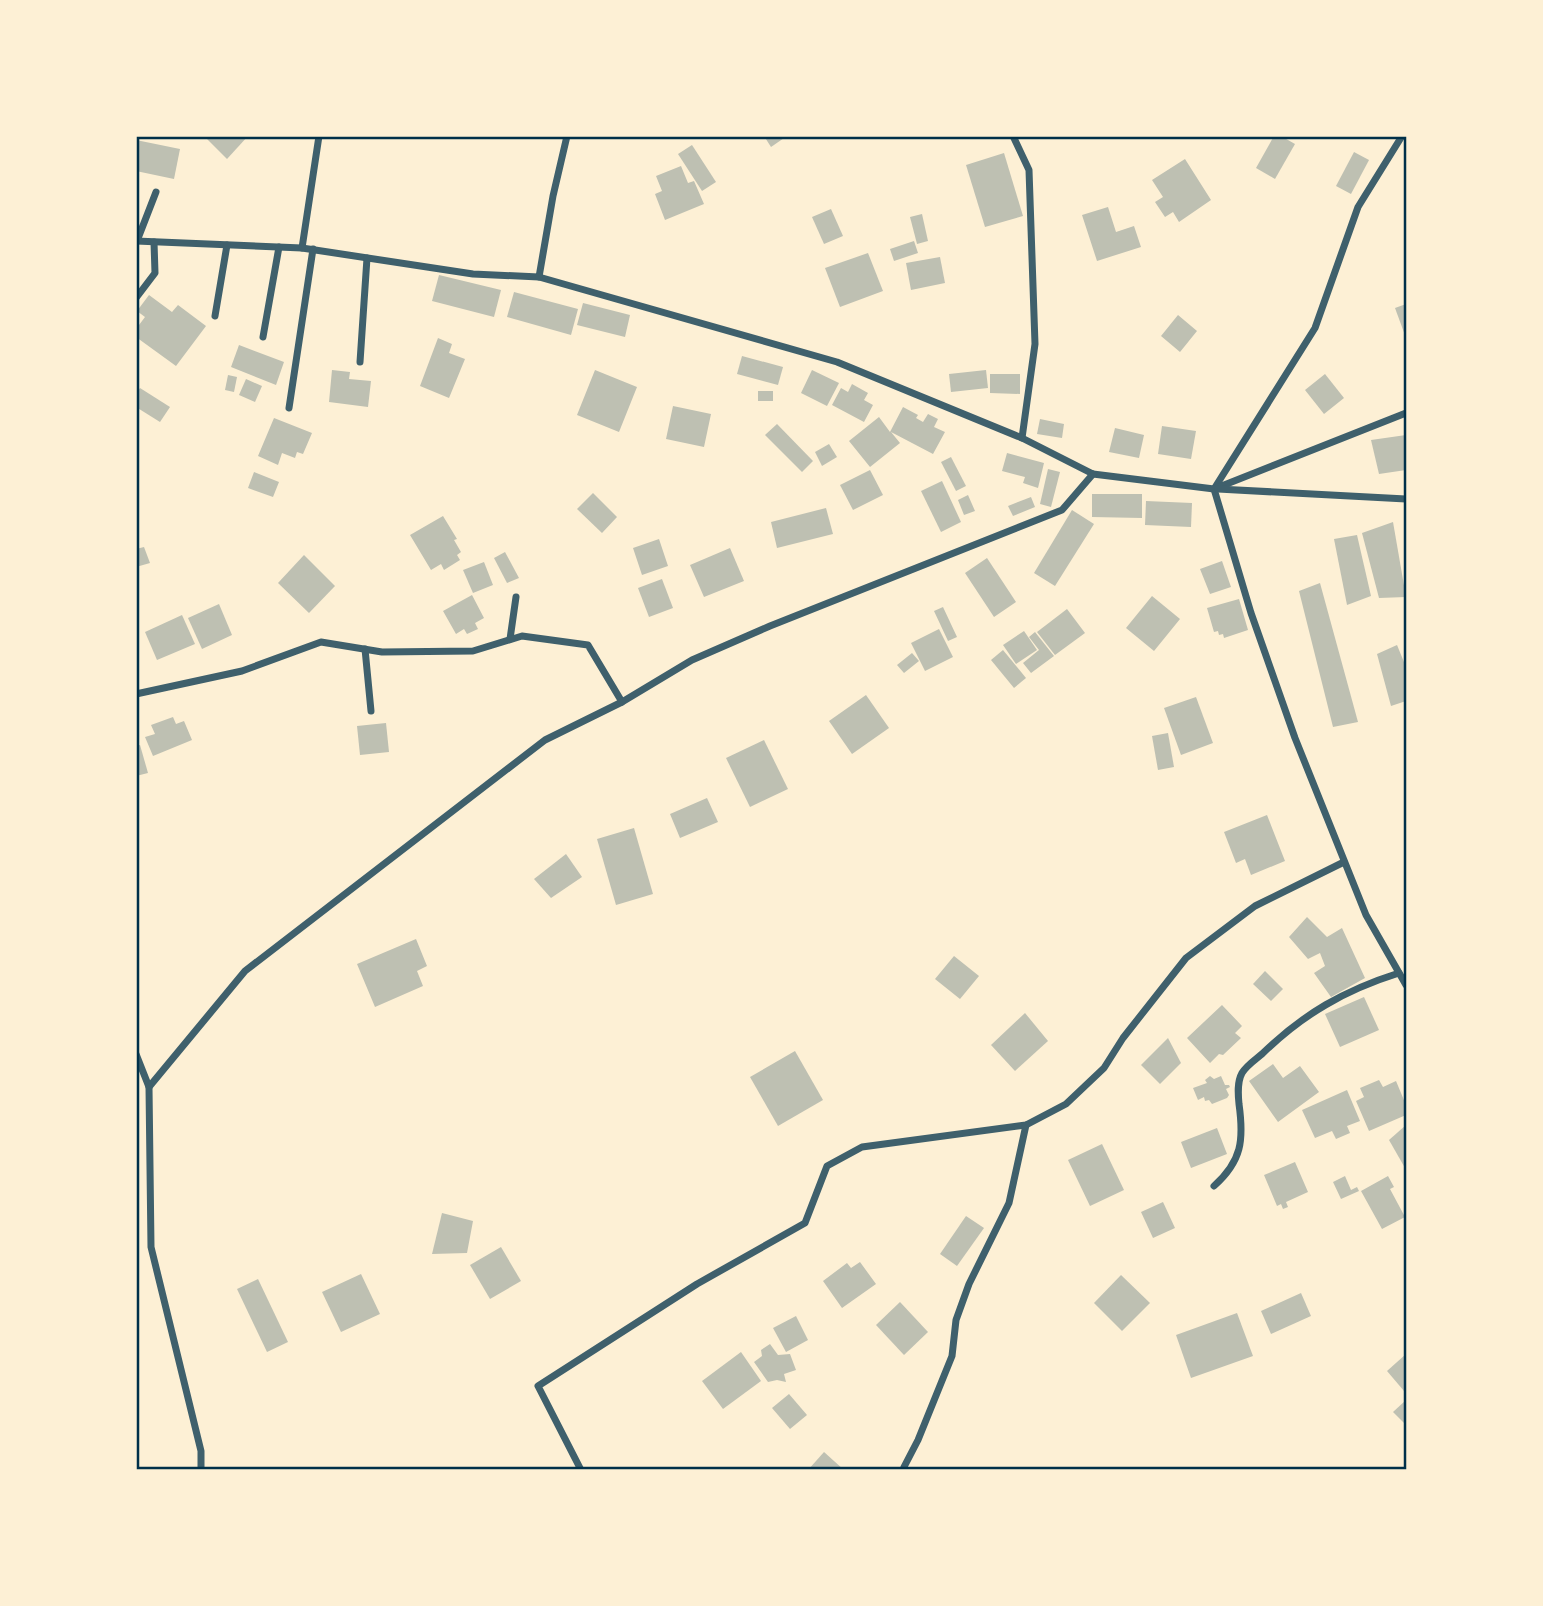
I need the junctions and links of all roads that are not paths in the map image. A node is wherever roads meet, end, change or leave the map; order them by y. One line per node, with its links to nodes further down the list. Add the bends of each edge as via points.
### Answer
1 (319, 136): 10 (street)
2 (567, 136): 13 (street)
3 (1013, 136): 20 (street, via 1029,170 1035,344)
4 (1403, 139): 22 (street, via 1358,207 1315,328)
5 (156, 192): 6 (street)
6 (137, 241): 7 (street)
7 (155, 242): 8 (street); 14 (street, via 155,273)
8 (227, 245): 9 (street); 15 (street)
9 (279, 247): 10 (street); 16 (street)
10 (302, 248): 11 (street)
11 (313, 249): 12 (street); 18 (street)
12 (367, 258): 13 (street, via 473,274); 17 (street)
13 (539, 277): 20 (street, via 837,362)
14 (136, 298)
15 (215, 316)
16 (263, 337)
17 (360, 362)
18 (289, 408)
19 (1406, 413): 22 (street)
20 (1021, 438): 21 (street)
21 (1093, 474): 22 (street); 28 (street, via 1062,510 692,660)
22 (1214, 489): 23 (street); 30 (street, via 1260,638)
23 (1406, 499)
24 (516, 597): 25 (street)
25 (510, 639): 26 (street, via 473,651); 28 (street, via 522,635 588,645)
26 (365, 649): 27 (street, via 321,642 242,671); 29 (street)
27 (136, 694)
28 (622, 702): 34 (street, via 545,740 245,971)
29 (371, 711)
30 (1344, 862): 31 (street, via 1366,915); 35 (street, via 1255,906 1186,958 1104,1068 1066,1104)
31 (1399, 972): 32 (street); 36 (street, via 1360,985 1323,1006 1242,1073 1237,1091 1241,1150 1229,1172)
32 (1406, 985)
33 (136, 1054): 34 (street)
34 (149, 1087): 38 (street, via 151,1247 201,1451)
35 (1026, 1125): 37 (street, via 1009,1203 969,1284 956,1320 952,1356); 39 (street, via 862,1147 827,1166 805,1223 697,1283 538,1385)
36 (1214, 1186)
37 (904, 1466)
38 (201, 1469)
39 (581, 1469)

